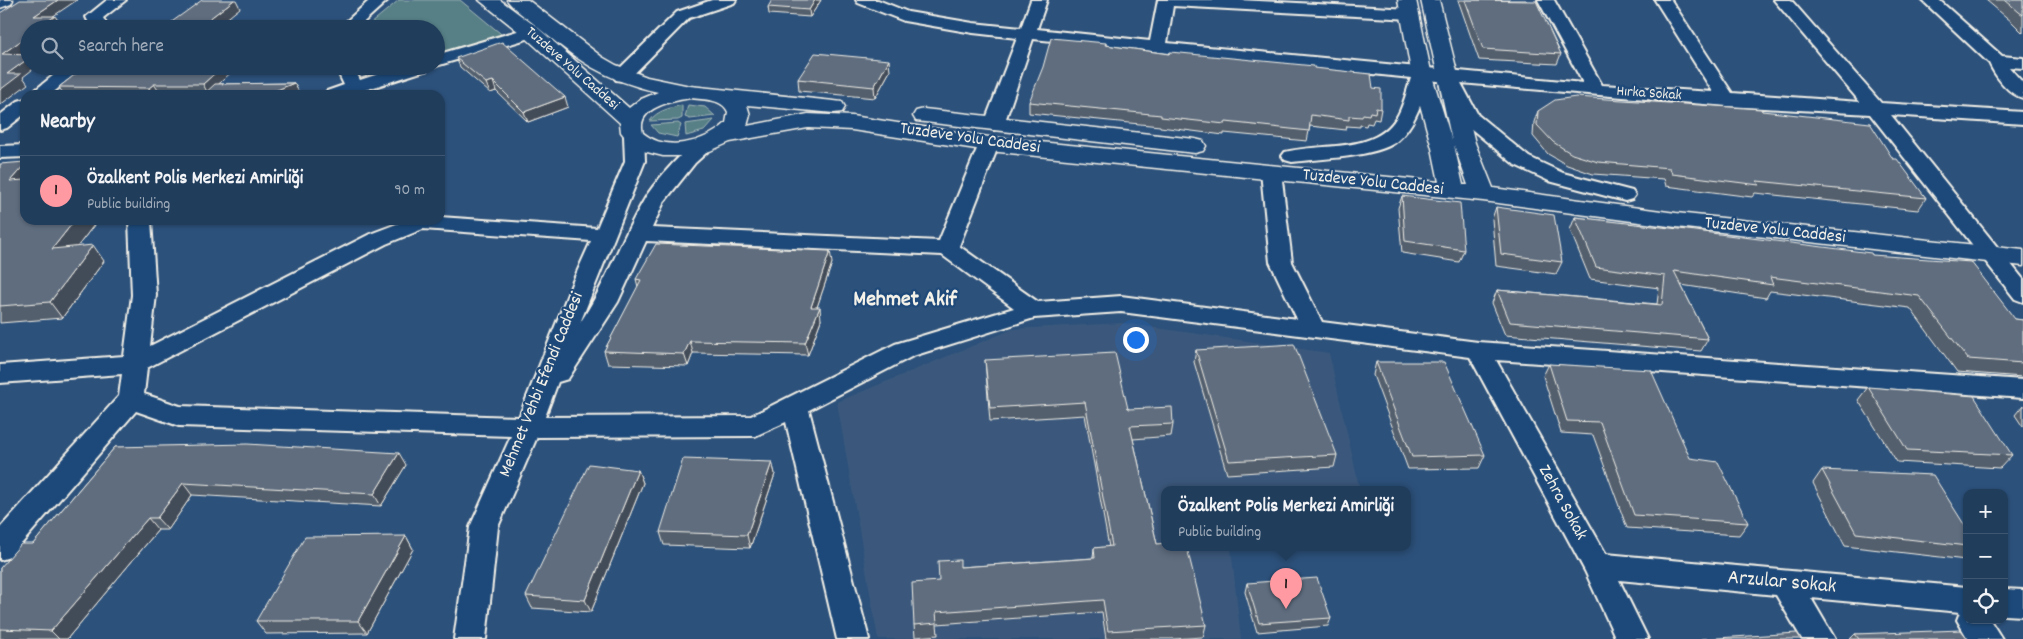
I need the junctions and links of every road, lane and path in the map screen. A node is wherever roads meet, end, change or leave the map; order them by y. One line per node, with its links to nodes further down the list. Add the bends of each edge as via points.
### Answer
1 (4, 0): 15 (main road)
2 (118, 0): 17 (street, via 94,17)
3 (380, 0): 18 (street)
4 (488, 0): 19 (main road, Tuzdeve Yolu Caddesi)
5 (516, 0): 29 (main road, Tuzdeve Yolu Caddesi, via 590,60)
6 (728, 0): 29 (street, via 682,15)
7 (864, 0): 20 (street, Hırka Sokak, via 904,16 973,28)
8 (1038, 0): 20 (street)
9 (1166, 0): 16 (street); 21 (street)
10 (1430, 0): 30 (main road)
11 (1546, 0): 34 (street)
12 (1663, 0): 38 (street)
13 (1782, 0): 40 (street)
14 (1930, 0): 23 (street)
15 (0, 2)
16 (1409, 7): 25 (main road)
17 (96, 20)
18 (357, 20)
19 (531, 32): 22 (street); 43 (main road, Tuzdeve Yolu Caddesi)
20 (1028, 33): 21 (street, Hırka Sokak); 44 (street)
21 (1158, 47): 25 (street, Hırka Sokak)
22 (445, 58)
23 (1997, 61): 24 (street); 36 (street, via 2002,72)
24 (2023, 63)
25 (1422, 74): 30 (street, Hırka Sokak); 48 (street, via 1407,116 1390,138 1361,149); 50 (main road)
26 (65, 75): 31 (street)
27 (348, 75): 32 (street)
28 (398, 75): 33 (street)
29 (622, 76): 35 (main road, Tuzdeve Yolu Caddesi)
30 (1448, 76): 34 (street, Hırka Sokak); 51 (main road, via 1464,143); 52 (street, via 1470,118 1522,161 1556,177)
31 (45, 90)
32 (356, 90)
33 (359, 90)
34 (1596, 90): 38 (street, Hırka Sokak)
35 (691, 92): 37 (main road, Tuzdeve Yolu Caddesi); 43 (main road, via 647,104 637,112)
36 (2023, 93)
37 (722, 96): 44 (main road, Tuzdeve Yolu Caddesi); 45 (main road, via 733,102 739,110 740,119 734,128)
38 (1727, 100): 40 (street, Hırka Sokak)
39 (20, 109): 42 (street)
40 (1876, 109): 41 (street, Hırka Sokak); 59 (street)
41 (2023, 118)
42 (0, 124)
43 (632, 128): 45 (main road, Tuzdeve Yolu Caddesi, via 640,142 663,149 692,148); 57 (street, Mehmet Vehbi Efendi Caddesi, via 635,161)
44 (992, 134): 45 (main road, Tuzdeve Yolu Caddesi, via 808,121); 48 (main road, Tuzdeve Yolu Caddesi); 49 (main road, Tuzdeve Yolu Caddesi); 60 (street)
45 (714, 141): 56 (street, via 688,158 654,200)
46 (20, 151): 47 (street)
47 (0, 152)
48 (1292, 156): 50 (main road, Tuzdeve Yolu Caddesi)
49 (1271, 172): 50 (main road, Tuzdeve Yolu Caddesi); 64 (street, via 1281,262)
50 (1451, 183): 51 (main road, Tuzdeve Yolu Caddesi)
51 (1480, 184): 52 (main road, Tuzdeve Yolu Caddesi); 59 (main road, Tuzdeve Yolu Caddesi, via 1676,220)
52 (1625, 195): 59 (main road, Tuzdeve Yolu Caddesi)
53 (445, 223): 57 (street)
54 (140, 225): 66 (street, via 144,295)
55 (411, 225): 66 (street, via 378,239)
56 (638, 234): 60 (street); 71 (street, via 606,302)
57 (605, 235): 71 (street, Mehmet Vehbi Efendi Caddesi)
58 (2023, 242): 59 (main road, Tuzdeve Yolu Caddesi)
59 (1982, 245): 61 (main road, Tuzdeve Yolu Caddesi); 62 (street)
60 (947, 248): 63 (street)
61 (2023, 258)
62 (2023, 294)
63 (1033, 310): 64 (street, via 1121,304); 70 (street, via 904,350)
64 (1314, 329): 65 (street)
65 (1483, 360): 68 (street); 73 (street, Zehra Sokak)
66 (135, 364): 67 (street); 69 (street)
67 (0, 374)
68 (2023, 389)
69 (131, 399): 71 (street, via 178,416); 72 (street)
70 (795, 406): 71 (street, via 755,426); 80 (street)
71 (531, 418): 79 (street, Mehmet Vehbi Efendi Caddesi, via 484,527)
72 (0, 548)
73 (1596, 566): 74 (street, Arzular sokak); 81 (street, Zehra Sokak)
74 (1785, 583): 77 (street, Arzular sokak); 82 (street)
75 (2008, 602): 76 (street)
76 (2023, 603)
77 (1963, 608)
78 (1976, 624): 83 (street)
79 (470, 639)
80 (853, 639)
81 (1632, 639)
82 (1819, 639)
83 (1986, 639)

